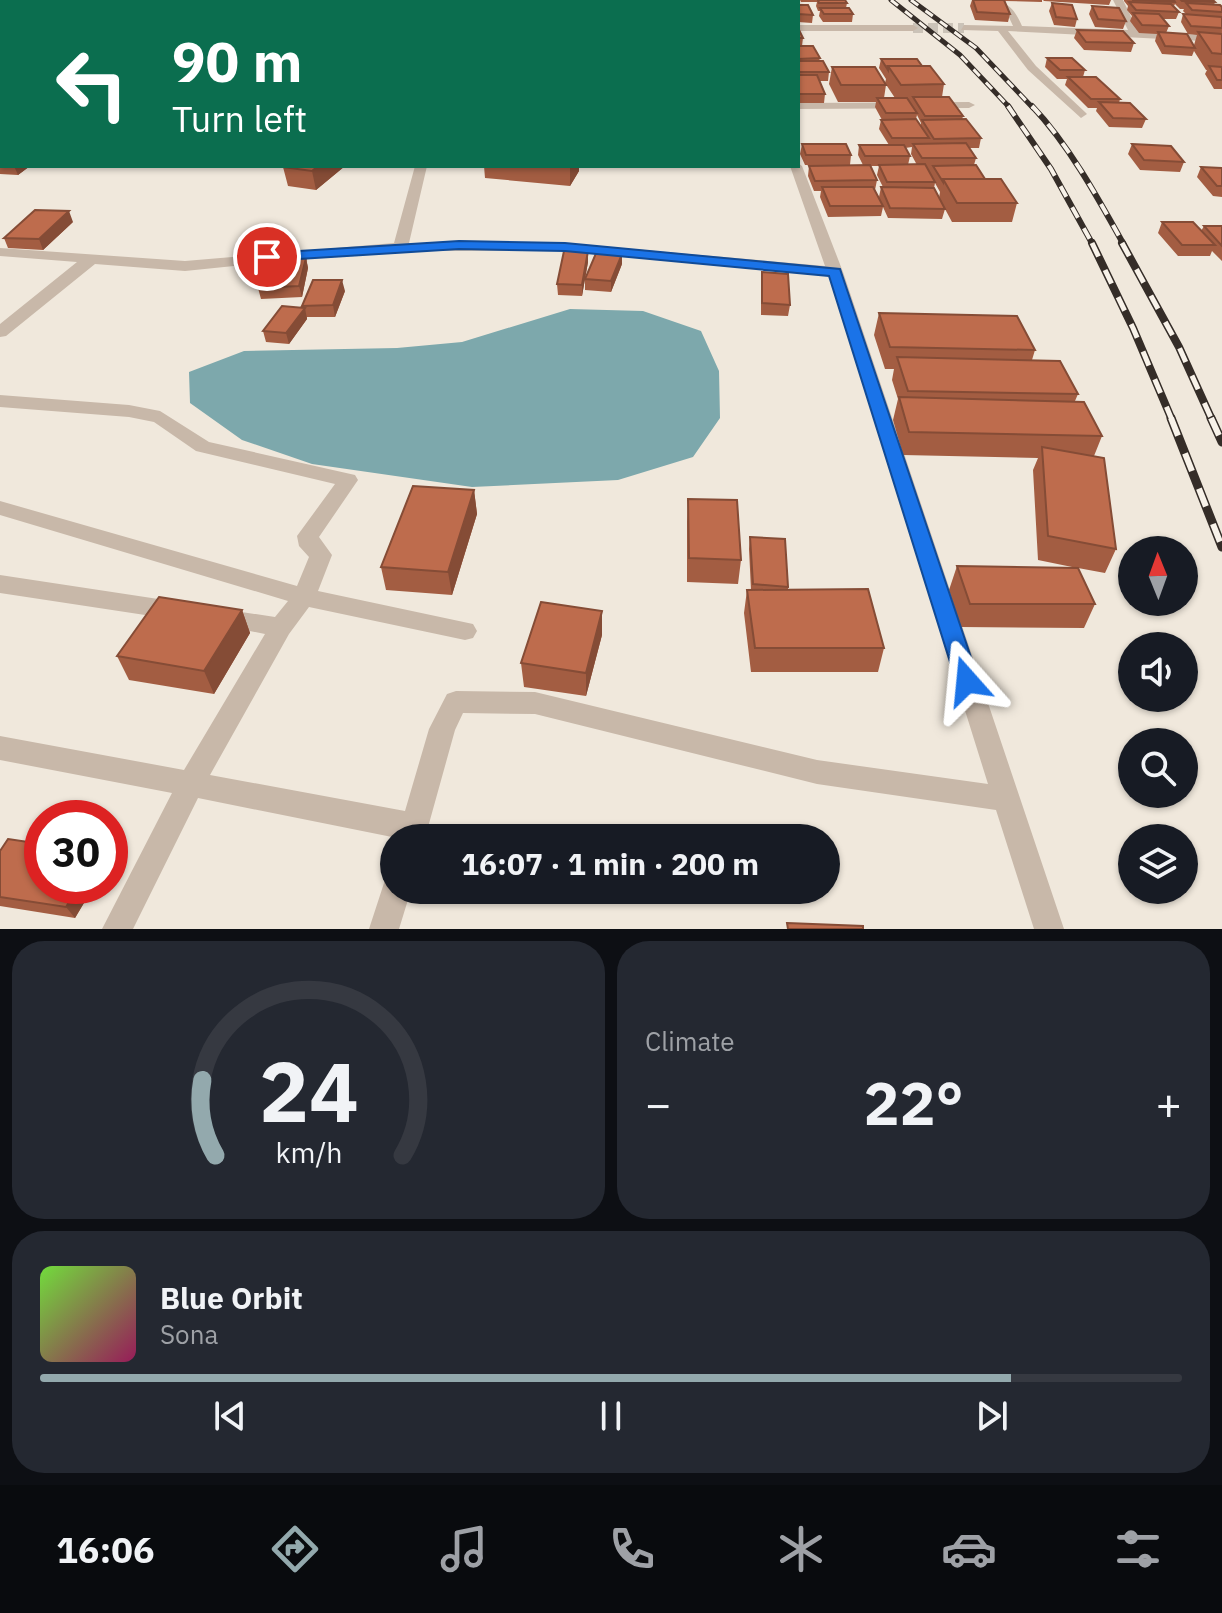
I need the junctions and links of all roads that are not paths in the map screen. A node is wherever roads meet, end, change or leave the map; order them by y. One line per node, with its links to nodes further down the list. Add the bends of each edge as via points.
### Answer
1 (991, 0): 4 (street, via 1010,9)
2 (1118, 0): 8 (street)
3 (999, 26): 4 (street); 7 (street); 12 (street, via 1032,68)
4 (1018, 27): 8 (street)
5 (800, 28): 6 (street)
6 (913, 28)
7 (964, 28)
8 (1135, 34): 9 (street)
9 (1222, 39)
10 (969, 105): 11 (street)
11 (800, 106)
12 (1081, 114)
13 (420, 168): 15 (street)
14 (797, 168): 18 (street)
15 (400, 247): 17 (street, via 185,266); 18 (street, via 565,247)
16 (0, 252): 17 (street)
17 (91, 259): 19 (street)
18 (835, 272): 28 (street)
19 (0, 332)
20 (0, 401): 23 (street, via 160,417 203,447 348,480 308,536 321,555)
21 (0, 508): 23 (street)
22 (0, 584): 24 (street)
23 (304, 597): 24 (street); 25 (street)
24 (281, 627): 27 (street)
25 (465, 631)
26 (0, 748): 27 (street)
27 (190, 785): 30 (street); 32 (street)
28 (1006, 799): 29 (street, via 817,772 535,703 456,702 442,729); 34 (street)
29 (415, 824)
30 (380, 825)
31 (392, 904): 33 (street)
32 (117, 929)
33 (384, 929)
34 (1049, 929)

